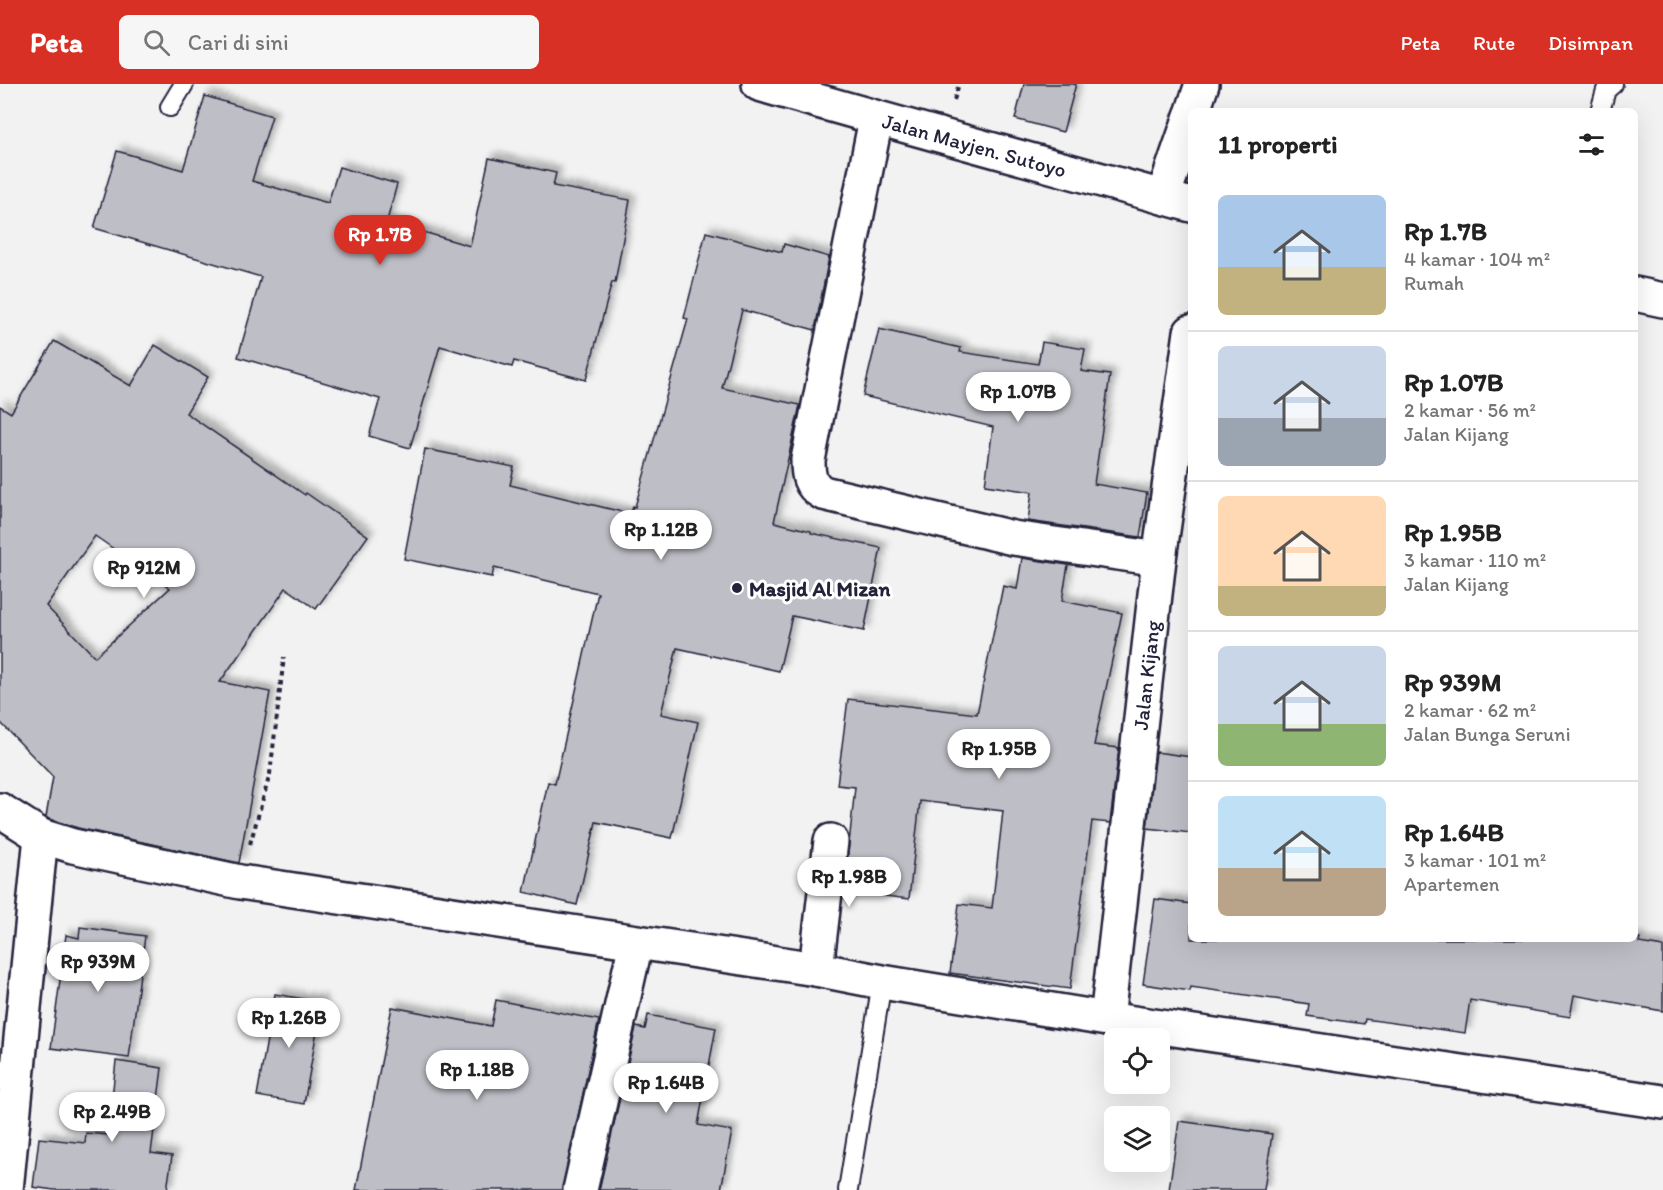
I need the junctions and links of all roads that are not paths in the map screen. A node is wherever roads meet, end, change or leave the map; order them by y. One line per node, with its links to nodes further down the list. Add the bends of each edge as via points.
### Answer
1 (184, 84): 5 (lane)
2 (759, 84): 8 (main road, Jalan Mayjen. Sutoyo)
3 (1202, 84): 6 (main road)
4 (1613, 84): 7 (lane, via 1606,90)
5 (170, 107)
6 (1194, 108)
7 (1601, 108)
8 (876, 119): 10 (main road, Jalan Mayjen. Sutoyo); 14 (main road, via 808,460 815,488 1013,538)
9 (1188, 134): 10 (main road)
10 (1177, 201)
11 (1638, 295): 12 (main road)
12 (1663, 300)
13 (1188, 353): 14 (main road, Jalan Kijang)
14 (1159, 559): 21 (main road, Jalan Kijang)
15 (0, 810): 16 (main road)
16 (40, 836): 18 (main road, via 240,882); 23 (main road)
17 (831, 841): 19 (main road)
18 (636, 943): 19 (main road); 24 (main road)
19 (816, 969): 20 (main road)
20 (882, 982): 21 (main road); 25 (lane)
21 (1107, 1019): 22 (main road)
22 (1663, 1102)
23 (6, 1190)
24 (580, 1190)
25 (848, 1190)

